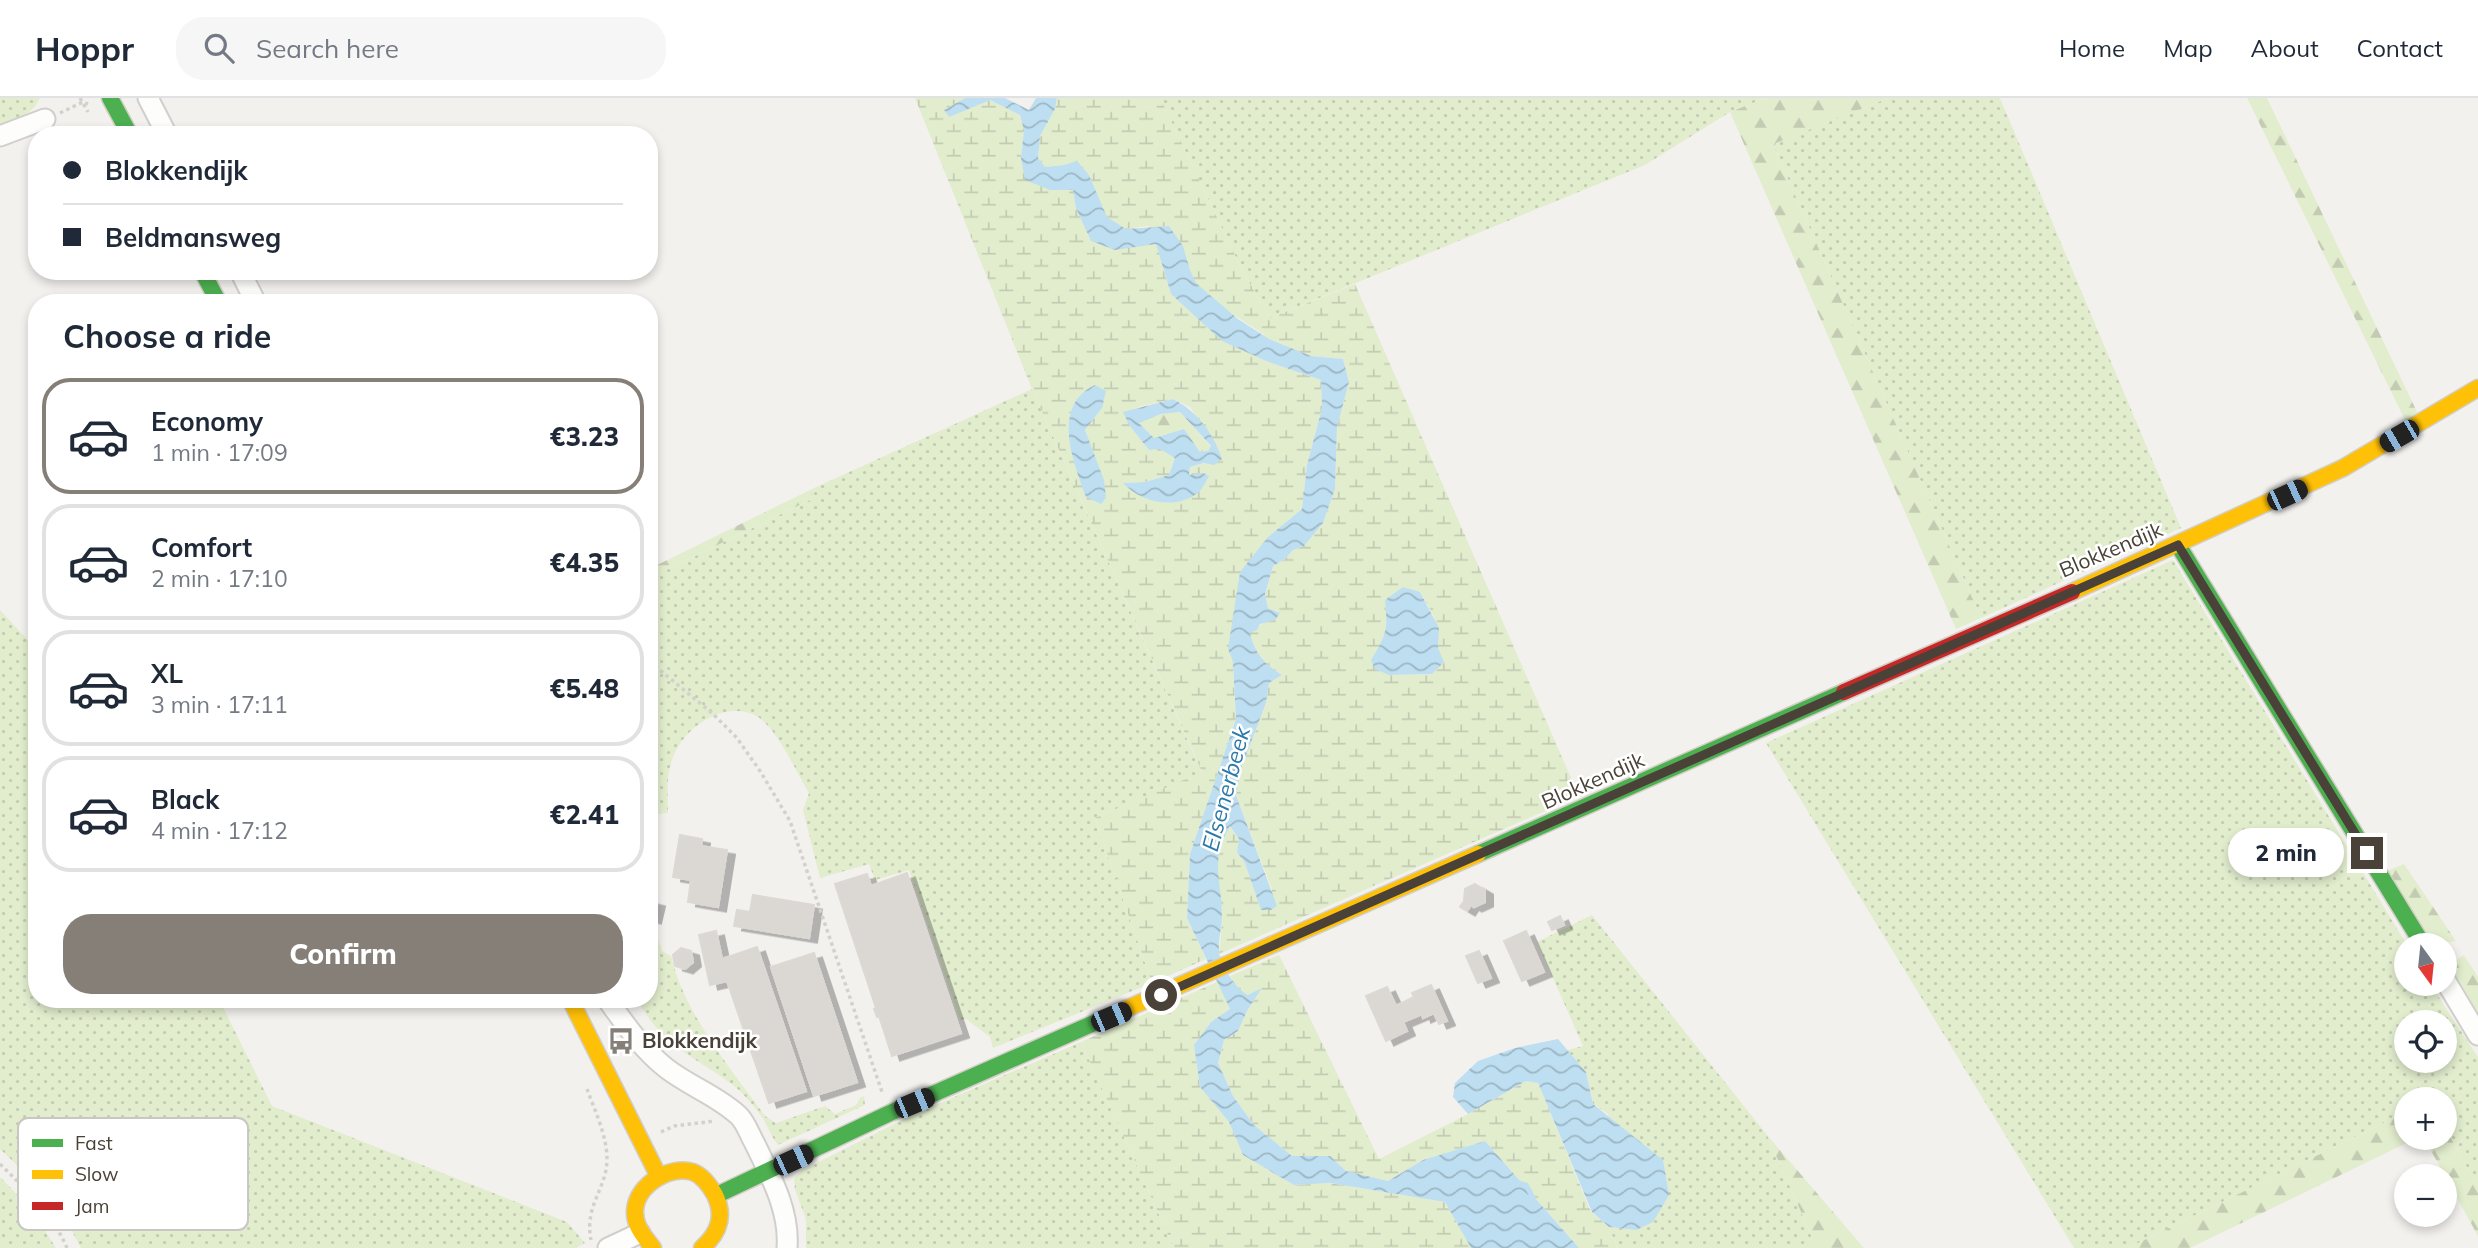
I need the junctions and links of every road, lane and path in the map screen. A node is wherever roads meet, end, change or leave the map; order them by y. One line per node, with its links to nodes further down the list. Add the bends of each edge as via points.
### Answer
1 (110, 98): 5 (street)
2 (148, 98): 6 (street)
3 (83, 103): 4 (path)
4 (45, 119): 7 (street)
5 (125, 126)
6 (162, 126)
7 (0, 136)
8 (2478, 388): 9 (street, Blokkendijk, via 2343,468)
9 (2178, 545): 11 (street); 17 (street, Blokkendijk)
10 (658, 668): 17 (path, via 737,738 790,821)
11 (2416, 933)
12 (2455, 996): 15 (street)
13 (575, 1008): 19 (street)
14 (614, 1008): 18 (street, via 640,1044 668,1069)
15 (2478, 1035)
16 (582, 1079): 20 (path)
17 (890, 1114): 22 (street, Blokkendijk)
18 (741, 1117): 19 (path, via 674,1126); 22 (street)
19 (642, 1142): 20 (path); 23 (street)
20 (607, 1158): 29 (path, via 589,1218)
21 (0, 1164): 24 (path)
22 (768, 1171): 25 (street, Blokkendijk); 33 (street, via 783,1209)
23 (659, 1175): 25 (street, via 695,1174); 27 (street, via 643,1188 636,1203)
24 (18, 1182)
25 (717, 1195): 32 (street, via 719,1224)
26 (59, 1230): 28 (path)
27 (640, 1233): 30 (street); 31 (street)
28 (66, 1248)
29 (594, 1248)
30 (608, 1248)
31 (653, 1248)
32 (702, 1248)
33 (787, 1248)

